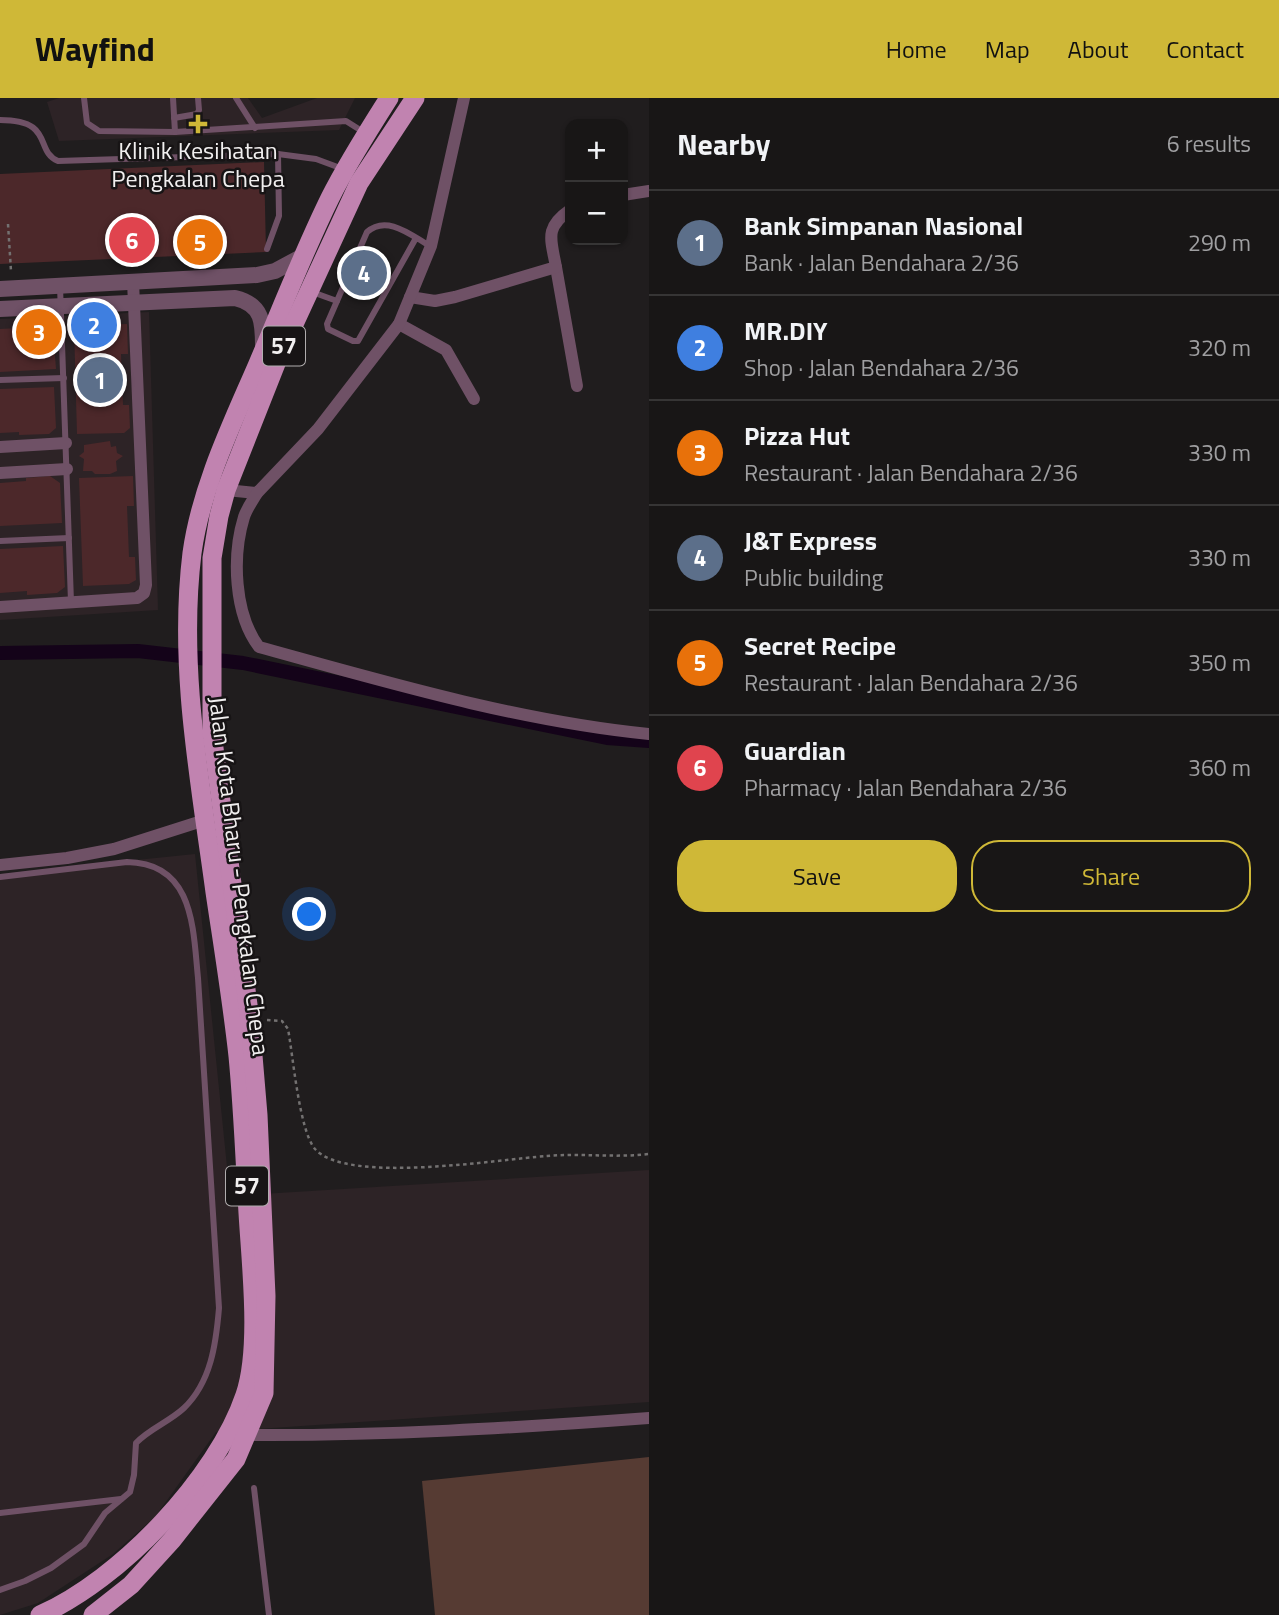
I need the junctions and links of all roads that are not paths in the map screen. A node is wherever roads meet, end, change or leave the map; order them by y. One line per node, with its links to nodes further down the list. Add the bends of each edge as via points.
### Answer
1 (84, 98): 11 (lane, via 88,123 94,130)
2 (173, 98): 8 (lane)
3 (198, 98): 8 (lane, via 197,114)
4 (236, 98): 10 (lane)
5 (388, 98): 12 (main road, Jalan Kota Bharu - Pengkalan Chepa / 57)
6 (415, 98): 26 (main road, Jalan Kota Bharu - Pengkalan Chepa / 57, via 359,183)
7 (464, 98): 19 (street)
8 (174, 118): 11 (lane)
9 (0, 120): 13 (lane, via 15,120 36,129 58,161)
10 (255, 128): 11 (lane); 12 (lane, via 346,121)
11 (175, 132)
12 (367, 134): 14 (main road, Jalan Kota Bharu - Pengkalan Chepa / 57)
13 (278, 155): 14 (lane, via 316,159); 20 (lane, via 279,216)
14 (345, 170): 21 (main road, Jalan Kota Bharu - Pengkalan Chepa / 57)
15 (649, 191): 16 (street)
16 (628, 194)
17 (565, 214): 22 (street, via 553,224 550,234)
18 (416, 239): 19 (lane); 28 (lane, via 391,225 373,226); 28 (lane, via 358,341 328,328)
19 (430, 246): 27 (street)
20 (267, 249)
21 (303, 256): 23 (street, via 257,275); 33 (main road, Jalan Kota Bharu - Pengkalan Chepa / 57)
22 (556, 267): 27 (street, via 455,297 435,301); 36 (street)
23 (133, 281): 24 (street); 29 (street)
24 (60, 286): 25 (street); 30 (lane)
25 (0, 289)
26 (310, 291): 28 (lane); 42 (main road, Jalan Kota Bharu - Pengkalan Chepa / 57, via 277,360)
27 (410, 298): 32 (street)
28 (337, 301)
29 (134, 302): 30 (street); 33 (street, via 248,301 260,316); 46 (street, via 146,585 137,598)
30 (61, 305): 31 (street); 34 (lane)
31 (0, 309)
32 (399, 324): 37 (street, via 446,350); 43 (street, via 318,429)
33 (263, 352): 49 (main road, Jalan Kota Bharu - Pengkalan Chepa / 57, via 218,456 192,551 188,673)
34 (64, 378): 35 (lane); 38 (lane)
35 (0, 380)
36 (576, 386)
37 (474, 399)
38 (66, 443): 39 (street); 40 (lane)
39 (0, 447)
40 (67, 469): 41 (street); 44 (lane)
41 (0, 473)
42 (226, 490): 43 (street); 53 (main road, Jalan Kota Bharu - Pengkalan Chepa / 57, via 212,558 212,733 250,1020 266,1296 264,1393)
43 (257, 492): 48 (street, via 245,514 239,542 239,587 246,622 259,647 489,706 593,728)
44 (69, 538): 45 (lane); 46 (lane)
45 (0, 541)
46 (71, 602): 47 (street)
47 (0, 607)
48 (649, 734)
49 (205, 820): 50 (street, via 114,849); 58 (main road, Jalan Kota Bharu - Pengkalan Chepa / 57, via 241,1088 253,1291 253,1354 246,1393 226,1438 197,1482 143,1542 101,1580)
50 (0, 865)
51 (0, 877): 55 (lane, via 142,862 172,879 189,910 198,978 219,1308 215,1350 202,1383 185,1407 136,1443 133,1485)
52 (649, 1418): 53 (street, via 494,1429)
53 (248, 1435): 59 (main road, Jalan Kota Bharu - Pengkalan Chepa / 57, via 236,1459 172,1540 131,1584)
54 (254, 1488): 60 (lane)
55 (123, 1499): 56 (lane); 57 (lane, via 105,1513 71,1555)
56 (0, 1513)
57 (0, 1590)
58 (40, 1615)
59 (93, 1615)
60 (269, 1615)

